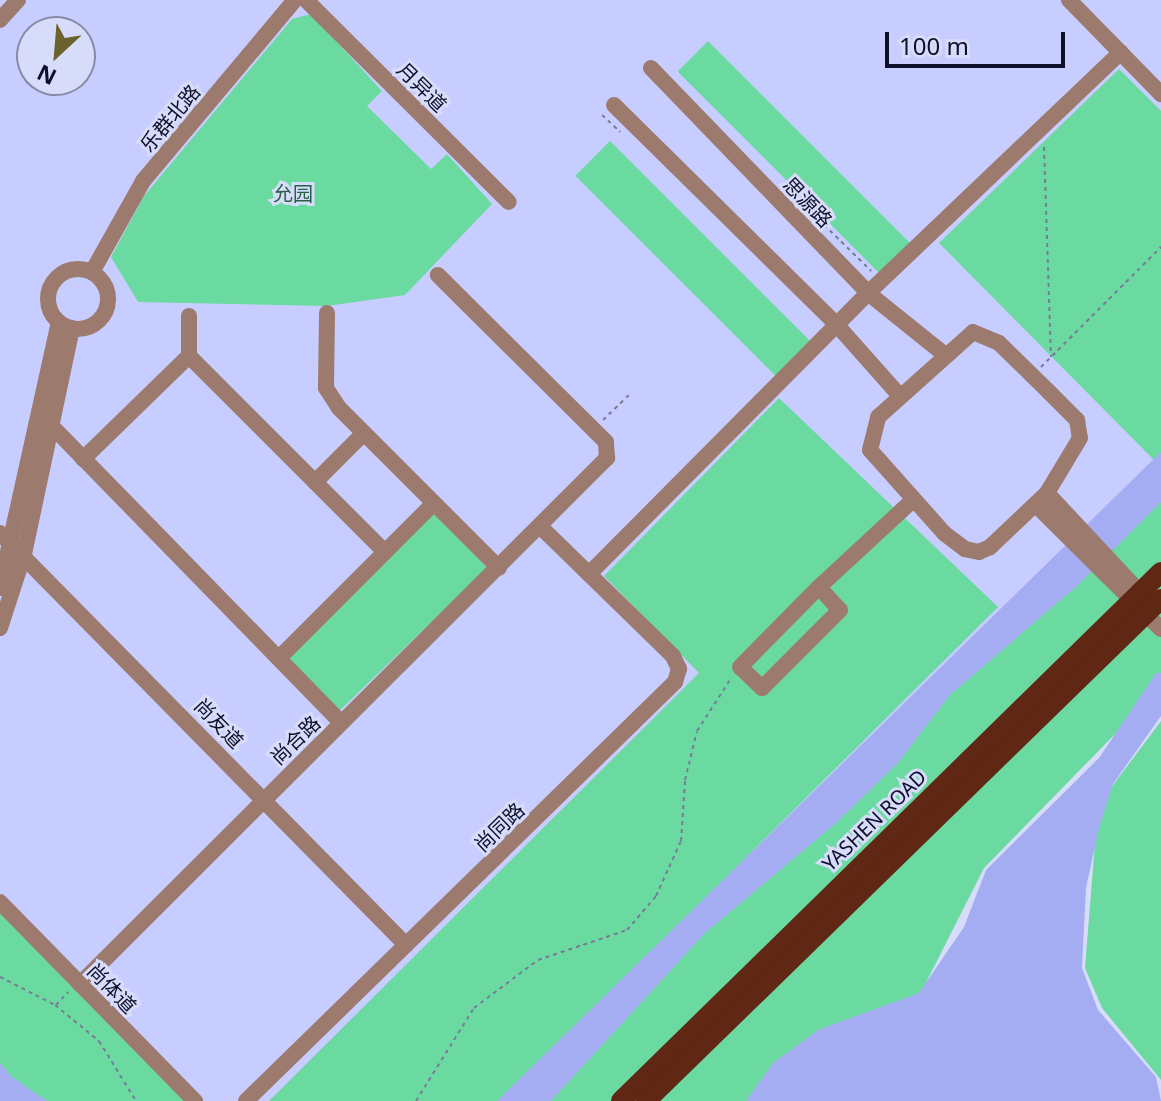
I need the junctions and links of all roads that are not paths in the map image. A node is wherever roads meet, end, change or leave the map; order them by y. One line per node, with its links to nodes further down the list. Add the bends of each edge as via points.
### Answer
1 (18, 0): 5 (street)
2 (295, 0): 11 (street, 乐群北路, via 143,181)
3 (306, 0): 10 (street, 月异道)
4 (1075, 2): 6 (street)
5 (0, 20)
6 (1121, 52): 8 (street); 13 (street)
7 (651, 68): 13 (street, 思源路)
8 (1161, 94)
9 (614, 105): 16 (street)
10 (509, 202)
11 (92, 272): 17 (street, via 104,284 107,308 89,326); 17 (street, via 67,271 54,280 48,298)
12 (438, 275): 28 (street, 尚合路, via 610,449)
13 (868, 293): 16 (street); 18 (street, 思源路)
14 (327, 313): 22 (street, via 326,388)
15 (189, 316): 19 (street)
16 (836, 324): 20 (street); 34 (street)
17 (66, 325): 21 (street)
18 (944, 354): 20 (street); 26 (street, via 973,332 999,343 1077,420 1080,438)
19 (189, 356): 23 (street); 24 (street)
20 (900, 396): 25 (street, via 878,417 870,450)
21 (44, 419): 23 (street); 30 (street)
22 (364, 433): 24 (street); 27 (street)
23 (83, 459): 40 (street)
24 (315, 482): 31 (street)
25 (914, 499): 26 (street, via 944,533 965,549 979,552); 35 (street)
26 (1041, 499): 37 (street)
27 (434, 503): 31 (street); 32 (street)
28 (542, 528): 32 (street, 尚合路); 34 (street)
29 (0, 533): 30 (street, 尚友道)
30 (19, 549): 36 (street); 38 (street); 42 (street, 尚友道)
31 (385, 552): 40 (street)
32 (499, 568): 41 (street, 尚合路)
33 (1161, 572): 37 (main road, YASHEN ROAD)
34 (589, 574): 44 (street, 尚同路, via 673,656 679,669 675,682)
35 (819, 587): 35 (street, via 840,610 762,688 740,667)
36 (0, 588)
37 (1149, 605): 39 (street); 48 (main road, YASHEN ROAD); 49 (main road, YASHEN ROAD)
38 (0, 628)
39 (1161, 629)
40 (279, 658): 41 (street)
41 (341, 723): 42 (street, 尚合路)
42 (264, 798): 44 (street, 尚友道); 45 (street, 尚合路)
43 (0, 902): 45 (street, 尚体道)
44 (406, 945): 47 (street, 尚同路)
45 (79, 983): 46 (street, 尚体道)
46 (195, 1101)
47 (246, 1101)
48 (621, 1101)
49 (646, 1101)

